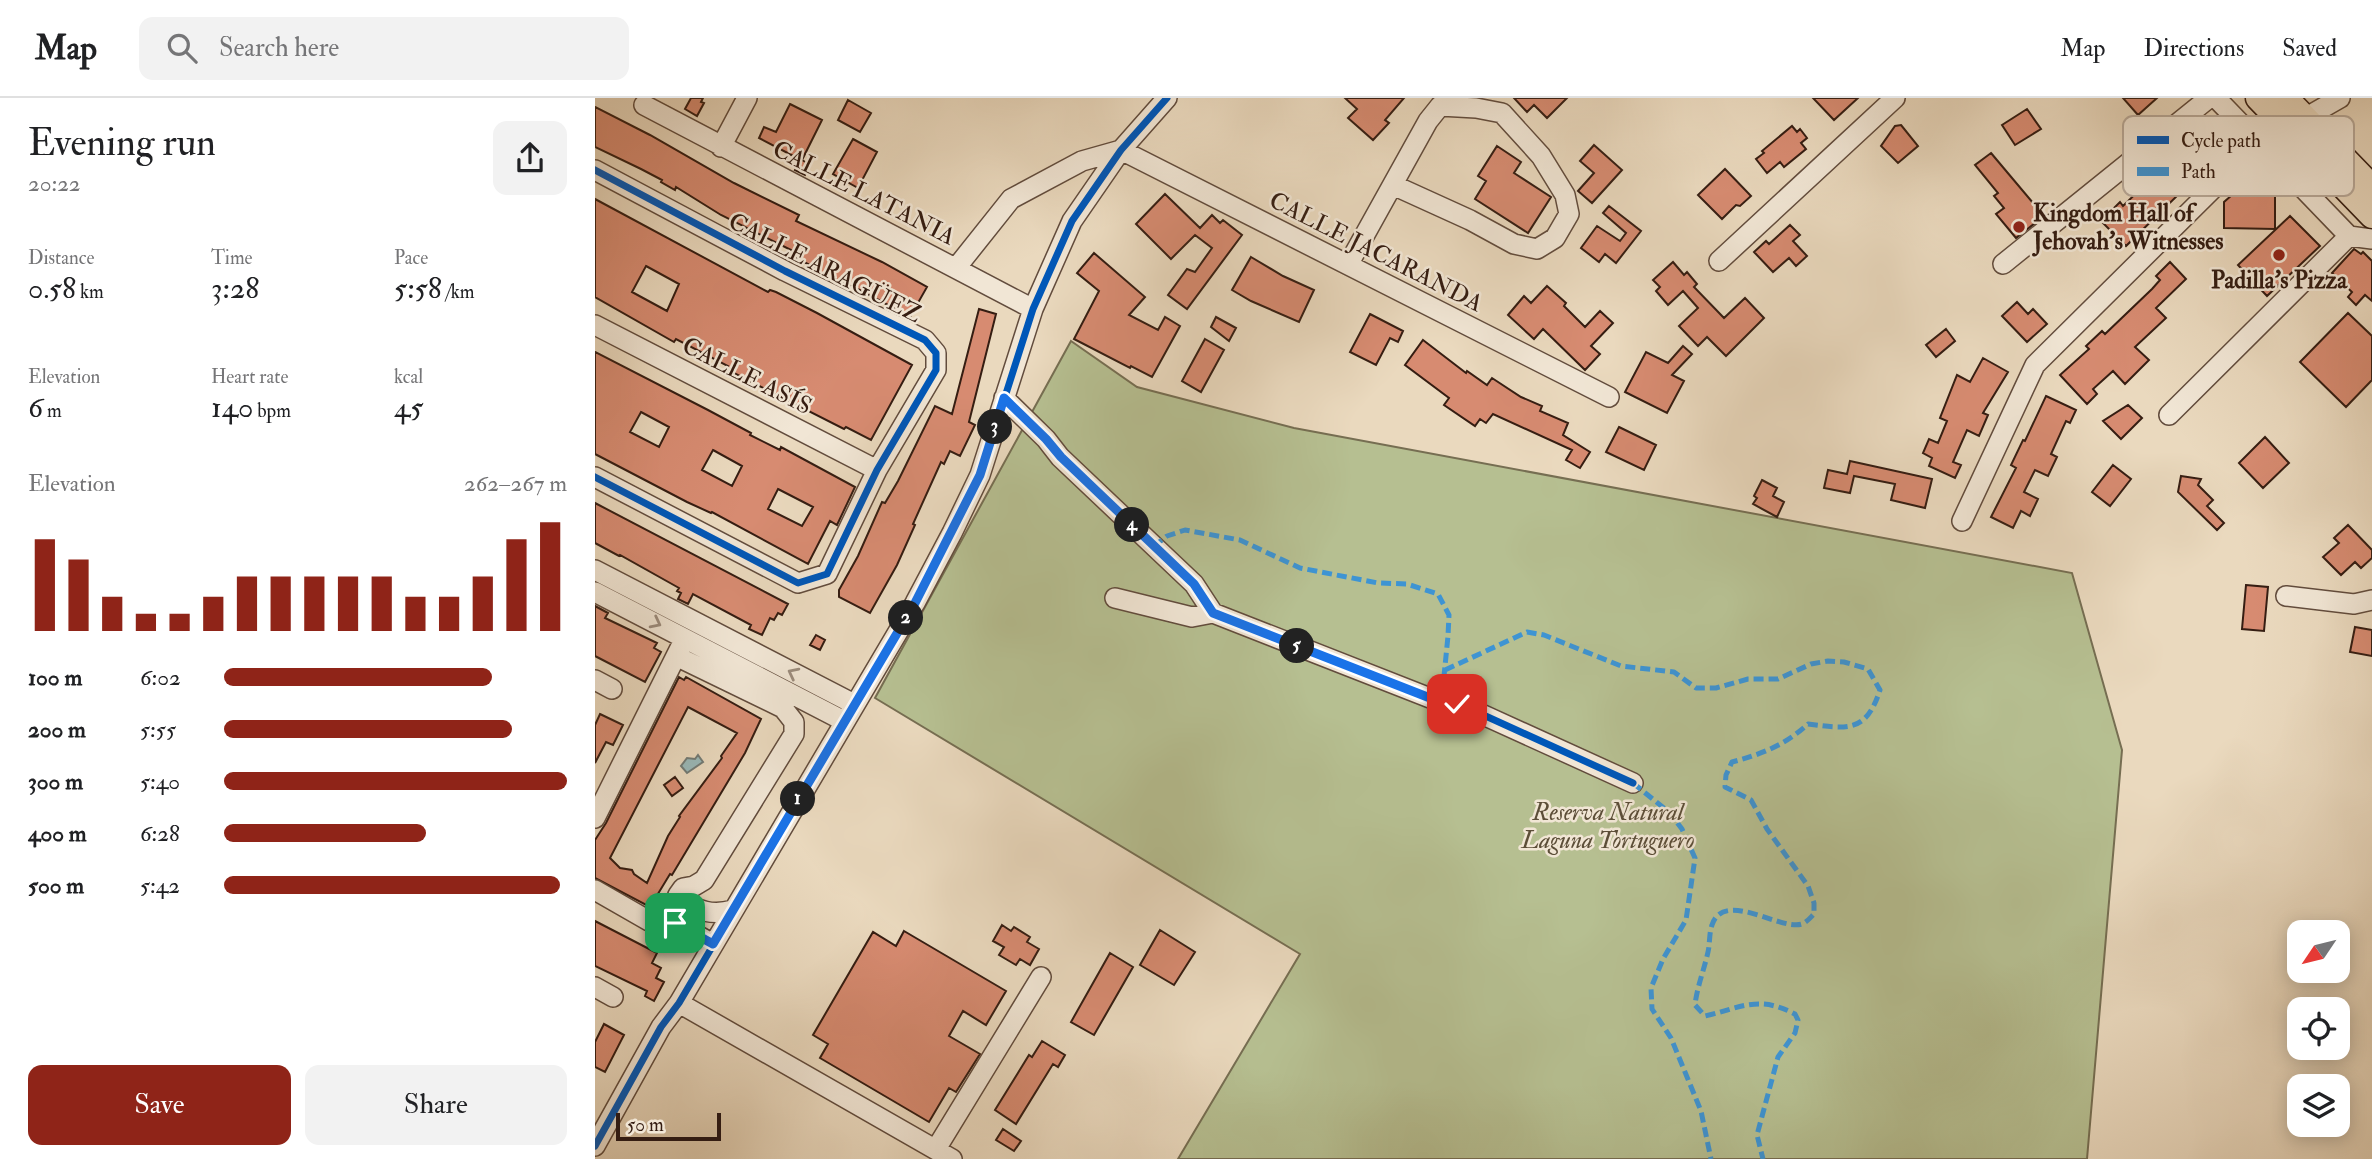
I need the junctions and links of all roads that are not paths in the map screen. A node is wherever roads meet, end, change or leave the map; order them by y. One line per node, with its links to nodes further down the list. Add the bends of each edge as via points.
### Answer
1 (747, 98): 15 (street)
2 (1167, 98): 16 (street)
3 (1895, 98): 28 (street)
4 (2210, 98): 10 (street)
5 (2216, 98): 11 (street)
6 (2258, 98): 12 (main road)
7 (2286, 98): 13 (main road)
8 (2340, 98): 14 (street)
9 (644, 105): 15 (street, CALLE LATANIA)
10 (2188, 116)
11 (2233, 116)
12 (2275, 116)
13 (2303, 116)
14 (2308, 116)
15 (722, 147): 31 (street, CALLE LATANIA)
16 (1121, 150): 30 (street, CALLE JACARANDA); 31 (street, via 1082,161 1011,199); 32 (street, via 1072,221)
17 (2123, 168): 29 (street)
18 (2354, 168): 21 (main road)
19 (595, 170): 37 (street, CALLE ARAGÜEZ, via 925,340 936,353 936,370)
20 (1393, 185): 20 (street, via 1440,106 1476,108 1502,113 1541,156 1565,195 1569,214 1555,238 1537,249 1514,244); 30 (street)
21 (2372, 187)
22 (2206, 196): 39 (street, via 2035,365)
23 (2310, 196): 26 (street)
24 (2353, 196): 25 (main road)
25 (2372, 216)
26 (2349, 236): 27 (street); 36 (street)
27 (2372, 239)
28 (1719, 261)
29 (2003, 264)
30 (1348, 265): 34 (street, CALLE JACARANDA)
31 (956, 268): 32 (street, CALLE LATANIA)
32 (1033, 309): 35 (street)
33 (595, 325): 37 (street, CALLE ASÍS)
34 (1609, 397)
35 (1004, 398): 45 (street, via 1194,584); 47 (street, via 980,475 957,522)
36 (2169, 415)
37 (877, 470): 38 (street, CALLE ARAGÜEZ, via 827,574 798,583)
38 (595, 477)
39 (1962, 521)
40 (595, 570): 46 (street)
41 (595, 592): 46 (street, one-way to 46)
42 (2286, 596): 44 (street, via 2354,604)
43 (1115, 598): 45 (street, via 1192,617)
44 (2372, 600)
45 (1213, 613): 48 (street, via 1430,698 1457,704)
46 (685, 638): 47 (street); 49 (street); 51 (street, via 790,714 794,734 704,880 683,888)
47 (849, 713): 52 (street)
48 (1633, 783)
49 (595, 818)
50 (595, 890): 51 (street, via 649,921)
51 (674, 907): 52 (street, via 719,914); 53 (street, via 675,923)
52 (733, 910): 53 (street)
53 (713, 944): 57 (street)
54 (1041, 977): 59 (street)
55 (595, 987): 56 (street)
56 (614, 997)
57 (679, 1003): 58 (street); 59 (street)
58 (595, 1146)
59 (944, 1154)

